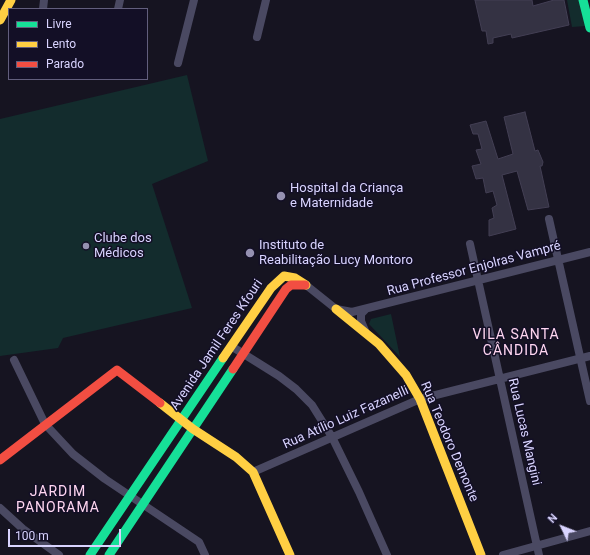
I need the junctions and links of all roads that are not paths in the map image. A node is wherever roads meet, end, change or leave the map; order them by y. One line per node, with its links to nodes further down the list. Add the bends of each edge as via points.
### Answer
1 (11, 0): 5 (street)
2 (194, 0): 8 (street)
3 (266, 0): 7 (street)
4 (583, 0): 6 (street)
5 (0, 20)
6 (590, 25)
7 (257, 37)
8 (178, 63)
9 (549, 220): 12 (street)
10 (470, 244): 13 (street, Rua Lucas Mangini)
11 (590, 252): 12 (street, Rua Professor Enjolras Vampré)
12 (558, 260): 13 (street, Rua Professor Enjolras Vampré); 21 (street)
13 (478, 280): 16 (street, Rua Professor Enjolras Vampré); 23 (street, Rua Lucas Mangini)
14 (306, 285): 15 (street, Rua Teodoro Demonte); 18 (street, Avenida Jamil Feres Kfouri, via 289,276 276,281); 19 (street, Avenida Jamil Feres Kfouri, via 291,285 286,289)
15 (336, 309): 16 (street, Rua Professor Enjolras Vampré, via 352,312); 17 (street, Rua Teodoro Demonte)
16 (365, 310): 17 (street, via 361,314 361,321)
17 (366, 333): 24 (street, Rua Teodoro Demonte, via 379,344 406,376)
18 (232, 346): 19 (street); 26 (street, Avenida Jamil Feres Kfouri)
19 (243, 354): 28 (street, Avenida Jamil Feres Kfouri); 29 (street, via 280,376 296,389 312,405)
20 (590, 356): 21 (street, Rua Atílio Luiz Fazanelli)
21 (580, 359): 23 (street, Rua Atílio Luiz Fazanelli); 25 (street)
22 (14, 360): 27 (street)
23 (500, 380): 24 (street, Rua Atílio Luiz Fazanelli); 36 (street, Rua Lucas Mangini)
24 (420, 399): 29 (street, Rua Atílio Luiz Fazanelli); 43 (street, Rua Teodoro Demonte)
25 (590, 401)
26 (181, 420): 27 (street, via 117,370); 28 (street); 32 (street, Avenida Jamil Feres Kfouri)
27 (45, 424): 30 (street); 32 (street, via 73,454)
28 (193, 429): 31 (street, via 236,457); 33 (street, Avenida Jamil Feres Kfouri)
29 (332, 437): 31 (street, Rua Atílio Luiz Fazanelli); 42 (street)
30 (0, 460)
31 (253, 472): 41 (street)
32 (131, 495): 33 (street); 38 (street, Avenida Jamil Feres Kfouri)
33 (143, 503): 39 (street, Avenida Jamil Feres Kfouri); 40 (street, via 199,542)
34 (0, 508): 37 (street, via 23,529)
35 (590, 531): 36 (street)
36 (537, 546): 44 (street); 45 (street, Rua Lucas Mangini)
37 (59, 555)
38 (90, 555)
39 (109, 555)
40 (205, 555)
41 (290, 555)
42 (388, 555)
43 (481, 555)
44 (503, 555)
45 (539, 555)

